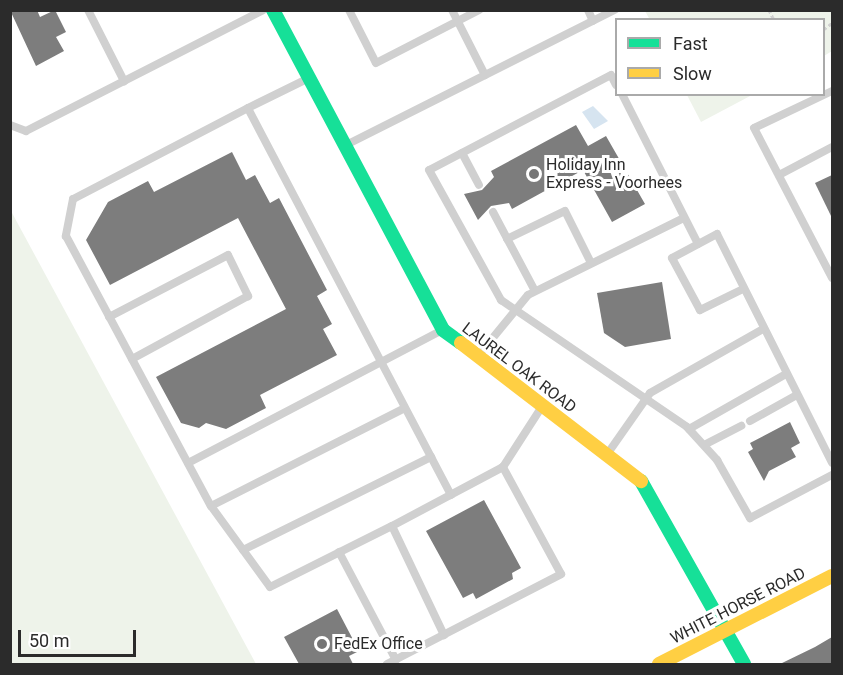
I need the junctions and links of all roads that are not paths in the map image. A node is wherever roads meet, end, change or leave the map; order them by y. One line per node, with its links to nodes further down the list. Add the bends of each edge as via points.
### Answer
1 (87, 10): 13 (lane)
2 (263, 10): 13 (lane)
3 (273, 10): 12 (street, LAUREL OAK ROAD)
4 (349, 10): 9 (lane, via 376,63)
5 (452, 10): 9 (lane)
6 (479, 10): 9 (lane)
7 (588, 10): 10 (lane)
8 (615, 10): 10 (lane)
9 (457, 21): 11 (lane)
10 (593, 21): 11 (lane)
11 (485, 75): 19 (lane)
12 (307, 79): 17 (lane); 19 (street, LAUREL OAK ROAD)
13 (124, 81): 18 (lane, via 26,131)
14 (615, 83): 21 (lane, via 611,75)
15 (623, 96): 25 (lane)
16 (821, 96): 22 (lane, via 754,128)
17 (248, 108): 33 (lane, via 73,199 66,236); 38 (lane)
18 (10, 125)
19 (342, 147): 35 (street, LAUREL OAK ROAD)
20 (832, 147): 22 (lane)
21 (462, 153): 23 (lane); 32 (lane, via 429,170 501,300)
22 (779, 175): 29 (lane)
23 (479, 185)
24 (493, 212): 26 (lane)
25 (684, 218): 27 (lane); 28 (lane)
26 (507, 239): 28 (lane, via 565,211); 31 (lane)
27 (698, 244): 30 (lane, via 717,234); 30 (lane, via 672,258 700,310)
28 (591, 264): 31 (lane)
29 (832, 278)
30 (744, 289): 34 (lane)
31 (534, 291): 32 (lane)
32 (515, 310): 37 (lane); 41 (lane)
33 (110, 316): 36 (lane); 36 (lane, via 228,255 248,296)
34 (763, 329): 39 (lane); 41 (lane)
35 (442, 330): 37 (street, LAUREL OAK ROAD); 38 (lane)
36 (132, 359): 50 (lane)
37 (475, 359): 42 (street, LAUREL OAK ROAD)
38 (382, 364): 43 (lane); 50 (lane)
39 (786, 374): 40 (lane); 46 (lane)
40 (797, 395): 44 (lane); 51 (lane)
41 (646, 399): 46 (lane); 48 (lane)
42 (542, 407): 48 (street, LAUREL OAK ROAD); 52 (lane)
43 (405, 408): 49 (lane); 55 (lane)
44 (750, 421)
45 (741, 426): 47 (lane)
46 (689, 429): 47 (lane)
47 (704, 445): 53 (lane, via 750,518)
48 (608, 453): 60 (street, LAUREL OAK ROAD, via 632,470 659,502)
49 (431, 457): 54 (lane); 57 (lane)
50 (188, 463): 55 (lane)
51 (832, 463)
52 (503, 467): 54 (lane); 61 (lane, via 561,574)
53 (832, 475)
54 (451, 495): 56 (lane)
55 (211, 506): 57 (lane)
56 (392, 526): 58 (lane); 61 (lane)
57 (243, 550): 58 (lane, via 270,587)
58 (339, 552): 62 (lane)
59 (832, 576): 60 (street, WHITE HORSE ROAD)
60 (726, 630): 64 (street, WHITE HORSE ROAD); 65 (street, LAUREL OAK ROAD)
61 (444, 635): 62 (lane)
62 (396, 660): 63 (lane)
63 (387, 664)
64 (659, 664)
65 (744, 664)

